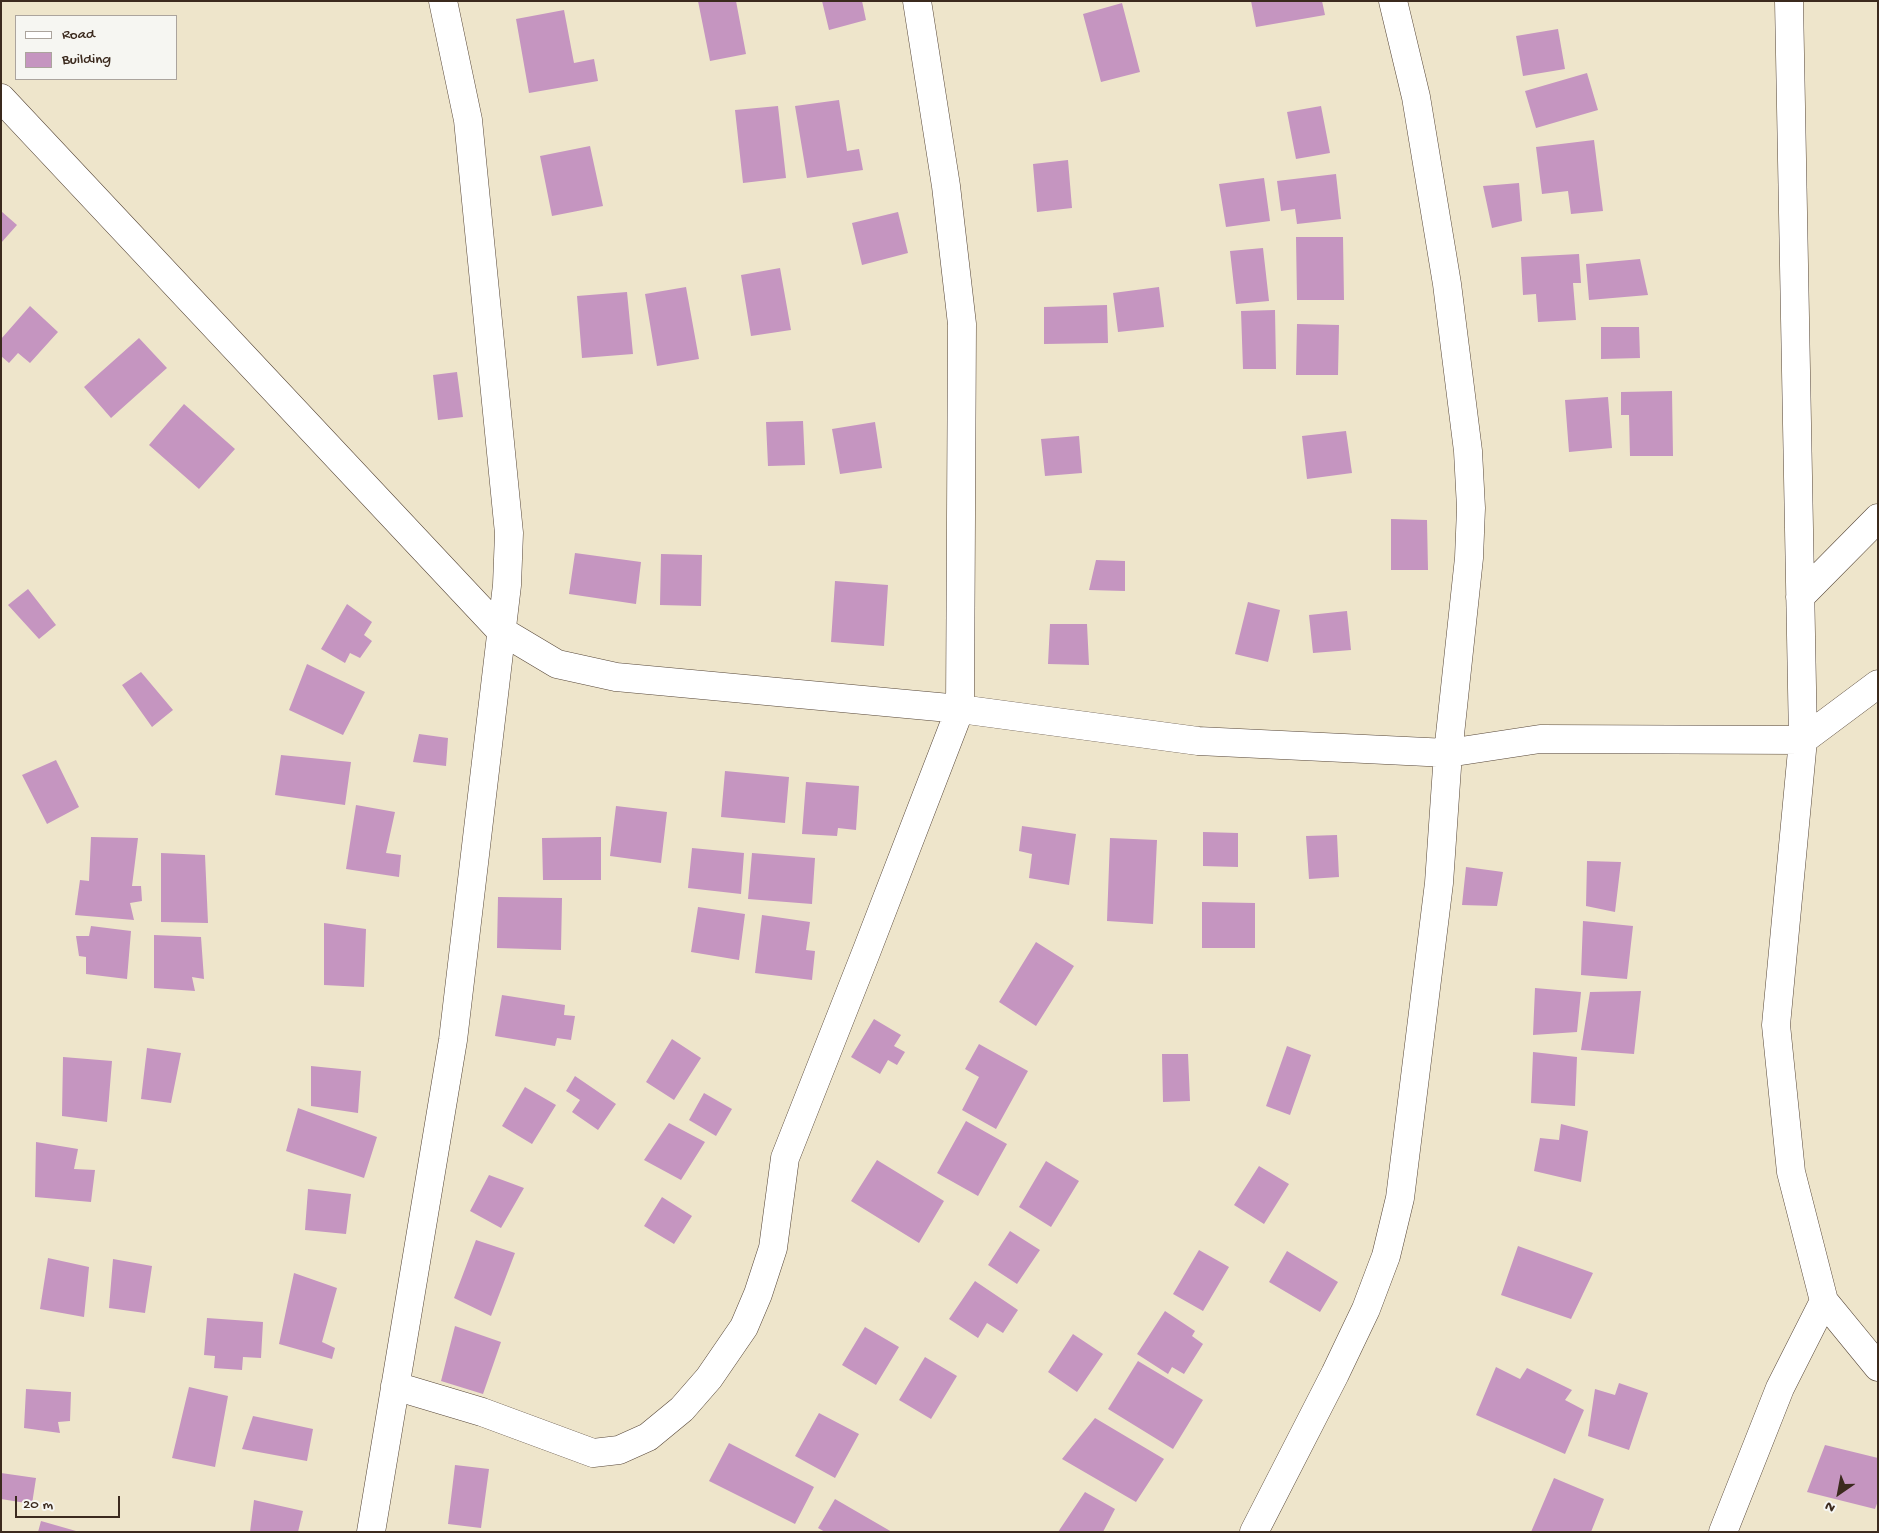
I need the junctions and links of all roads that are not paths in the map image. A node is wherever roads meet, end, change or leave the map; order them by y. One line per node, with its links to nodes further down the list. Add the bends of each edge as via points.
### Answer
1 (443, 1): 8 (street, via 468,120 509,533 507,585)
2 (917, 1): 10 (street, via 946,186 962,324)
3 (1394, 1): 12 (street, via 1416,97 1438,222 1468,451 1469,558)
4 (1790, 1): 7 (street)
5 (1, 98): 8 (street)
6 (1878, 518): 7 (street)
7 (1800, 598): 11 (street)
8 (500, 630): 10 (street, via 557,664 616,677); 15 (street, via 453,1040)
9 (1878, 684): 11 (street)
10 (960, 709): 12 (street, via 1198,742); 15 (street, via 785,1158 773,1248 758,1294 744,1327 709,1378 682,1409 648,1437 619,1450 593,1453 482,1412)
11 (1803, 740): 12 (street, via 1540,739); 13 (street, via 1776,1025 1791,1172)
12 (1448, 753): 17 (street, via 1436,911 1400,1198 1386,1256 1362,1317)
13 (1824, 1301): 14 (street); 18 (street, via 1780,1388)
14 (1878, 1367)
15 (395, 1386): 16 (street)
16 (371, 1532)
17 (1254, 1532)
18 (1722, 1532)

